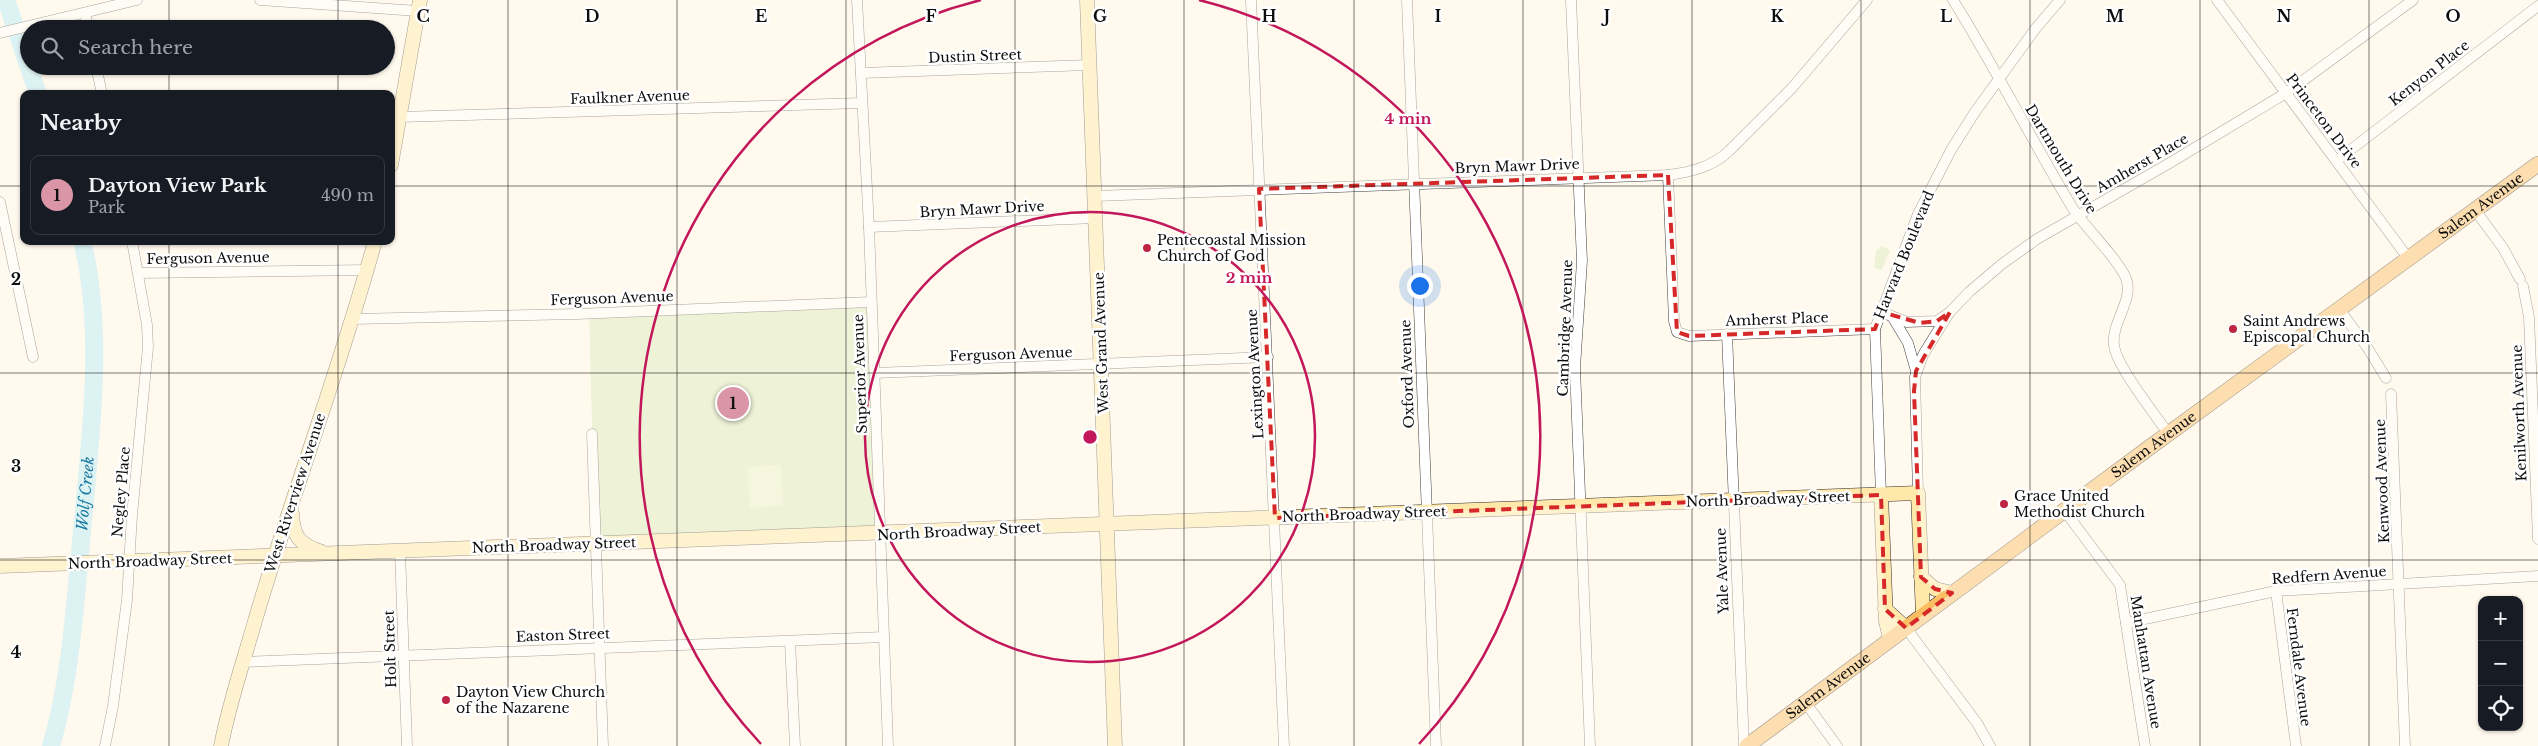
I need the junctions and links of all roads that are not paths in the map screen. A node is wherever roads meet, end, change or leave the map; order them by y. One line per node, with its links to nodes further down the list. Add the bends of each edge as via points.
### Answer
1 (137, 0): 16 (street)
2 (260, 0): 13 (street)
3 (857, 0): 22 (street, Superior Avenue)
4 (1087, 0): 21 (street, West Grand Avenue)
5 (1252, 0): 35 (street, Lexington Avenue)
6 (1407, 0): 34 (street, Oxford Avenue)
7 (1571, 0): 33 (street, Cambridge Avenue)
8 (1866, 0): 32 (street, Bryn Mawr Drive, via 1792,88 1729,151 1708,166)
9 (1953, 0): 24 (street, Dartmouth Drive)
10 (2060, 0): 24 (street, Harvard Boulevard)
11 (2217, 0): 26 (street, Princeton Drive)
12 (2413, 0): 26 (street, Amherst Place)
13 (276, 1): 14 (street)
14 (419, 5): 28 (street)
15 (2538, 6): 30 (street, Kenyon Place)
16 (85, 13): 17 (street); 18 (street)
17 (57, 20)
18 (86, 20)
19 (20, 28): 20 (street)
20 (0, 33)
21 (1090, 65): 22 (street, Dustin Street); 36 (street, West Grand Avenue)
22 (861, 73): 27 (street, Superior Avenue)
23 (98, 75): 25 (street)
24 (1998, 80): 39 (street, Dartmouth Drive); 50 (street, Harvard Boulevard, via 1935,180 1903,250)
25 (101, 90)
26 (2286, 93): 30 (street, Princeton Drive); 39 (street, Amherst Place)
27 (862, 103): 28 (street, Faulkner Avenue); 41 (street, Superior Avenue)
28 (399, 117): 29 (street)
29 (395, 140)
30 (2336, 161): 45 (street, Princeton Drive)
31 (2538, 164): 38 (main road, Salem Avenue)
32 (1668, 175): 33 (street, Bryn Mawr Drive); 55 (street, Amherst Place, via 1674,325 1677,332 1685,335)
33 (1578, 178): 34 (street, Bryn Mawr Drive); 69 (street, Cambridge Avenue, via 1582,280 1575,368)
34 (1414, 184): 35 (street, Bryn Mawr Drive); 71 (street, Oxford Avenue)
35 (1259, 189): 36 (street, Bryn Mawr Drive); 57 (street, Lexington Avenue)
36 (1095, 196): 40 (street, West Grand Avenue)
37 (0, 202): 44 (street)
38 (2475, 210): 45 (main road, Salem Avenue); 75 (street, Kenilworth Avenue, via 2503,248 2522,283 2530,317)
39 (2077, 215): 51 (street, Amherst Place, via 2002,264); 64 (street, Dartmouth Drive, via 2124,275 2128,291 2114,334 2115,351)
40 (1096, 218): 41 (street, Bryn Mawr Drive); 58 (street, West Grand Avenue)
41 (869, 227): 48 (street, Superior Avenue)
42 (133, 245): 47 (street, Negley Place)
43 (374, 245): 46 (street, West Riverview Avenue)
44 (5, 253): 56 (street)
45 (2408, 258): 49 (main road, Salem Avenue)
46 (368, 270): 47 (street, Ferguson Avenue); 52 (street, West Riverview Avenue)
47 (138, 273): 80 (street, Negley Place, via 148,347)
48 (871, 302): 52 (street, Ferguson Avenue, via 577,314); 60 (street, Superior Avenue)
49 (2339, 309): 61 (street); 64 (main road, Salem Avenue)
50 (1881, 312): 53 (street, Amherst Place); 54 (street, Harvard Boulevard)
51 (1950, 312): 53 (street, Amherst Place, via 1937,321 1920,323); 59 (street, Harvard Boulevard)
52 (354, 318): 68 (street, West Riverview Avenue)
53 (1893, 318): 59 (street, Harvard Boulevard, via 1908,343)
54 (1875, 329): 55 (street, Amherst Place); 66 (street, Harvard Boulevard)
55 (1727, 334): 67 (street, Yale Avenue)
56 (33, 357)
57 (1268, 357): 58 (street, Ferguson Avenue); 72 (street, Lexington Avenue)
58 (1102, 364): 60 (street, Ferguson Avenue); 73 (street, West Grand Avenue)
59 (1916, 371): 65 (street, Harvard Boulevard)
60 (875, 373): 74 (street, Superior Avenue)
61 (2386, 378)
62 (2391, 394): 84 (street, Kenwood Avenue)
63 (592, 434): 76 (street)
64 (2169, 435): 70 (main road, Salem Avenue)
65 (1918, 493): 66 (street, North Broadway Street); 83 (street, Harvard Boulevard)
66 (1881, 495): 67 (street, North Broadway Street); 87 (street, Harvard Boulevard)
67 (1733, 501): 69 (street, North Broadway Street); 108 (street, Yale Avenue)
68 (291, 503): 78 (street, via 292,530 297,538); 79 (street, West Riverview Avenue)
69 (1580, 506): 71 (street, North Broadway Street); 107 (street, Cambridge Avenue)
70 (2064, 510): 86 (main road, Salem Avenue); 89 (street, Manhattan Avenue, via 2120,585)
71 (1426, 512): 72 (street, North Broadway Street); 106 (street, Oxford Avenue)
72 (1275, 518): 73 (street, North Broadway Street); 105 (street, Lexington Avenue)
73 (1107, 524): 74 (street, North Broadway Street); 104 (street, West Grand Avenue)
74 (879, 534): 76 (street, North Broadway Street); 91 (street, Superior Avenue)
75 (2538, 539)
76 (595, 542): 77 (street, North Broadway Street); 94 (street)
77 (400, 551): 78 (street, North Broadway Street); 95 (street, Holt Street)
78 (328, 554): 79 (street, North Broadway Street)
79 (274, 556): 80 (street, North Broadway Street); 96 (street, West Riverview Avenue)
80 (124, 562): 81 (street, North Broadway Street); 98 (street, Negley Place, via 122,637)
81 (0, 566)
82 (2538, 576): 84 (street, Redfern Avenue)
83 (1921, 577): 86 (street, via 1935,589); 88 (street, Harvard Boulevard)
84 (2399, 584): 85 (street, Redfern Avenue); 113 (street, Kenwood Avenue)
85 (2276, 591): 89 (street, Redfern Avenue); 112 (street, Ferndale Avenue)
86 (1952, 593): 88 (main road, Salem Avenue)
87 (1885, 609): 90 (street); 92 (street, Harvard Boulevard)
88 (1923, 615): 90 (main road, Salem Avenue)
89 (2126, 622): 111 (street, Manhattan Avenue)
90 (1906, 628): 92 (main road, Salem Avenue); 110 (street, via 1977,723)
91 (884, 637): 93 (street, Easton Street); 103 (street, Superior Avenue)
92 (1890, 639): 97 (main road, Salem Avenue)
93 (790, 641): 94 (street, Easton Street); 102 (street)
94 (599, 648): 95 (street, Easton Street); 101 (street)
95 (404, 656): 96 (street, Easton Street); 100 (street, Holt Street)
96 (243, 662): 99 (street, West Riverview Avenue)
97 (1805, 702): 108 (main road, Salem Avenue); 109 (street)
98 (105, 746)
99 (221, 746)
100 (408, 746)
101 (603, 746)
102 (795, 746)
103 (888, 746)
104 (1116, 746)
105 (1284, 746)
106 (1436, 746)
107 (1590, 746)
108 (1745, 746)
109 (1838, 746)
110 (1990, 746)
111 (2145, 746)
112 (2296, 746)
113 (2405, 746)

